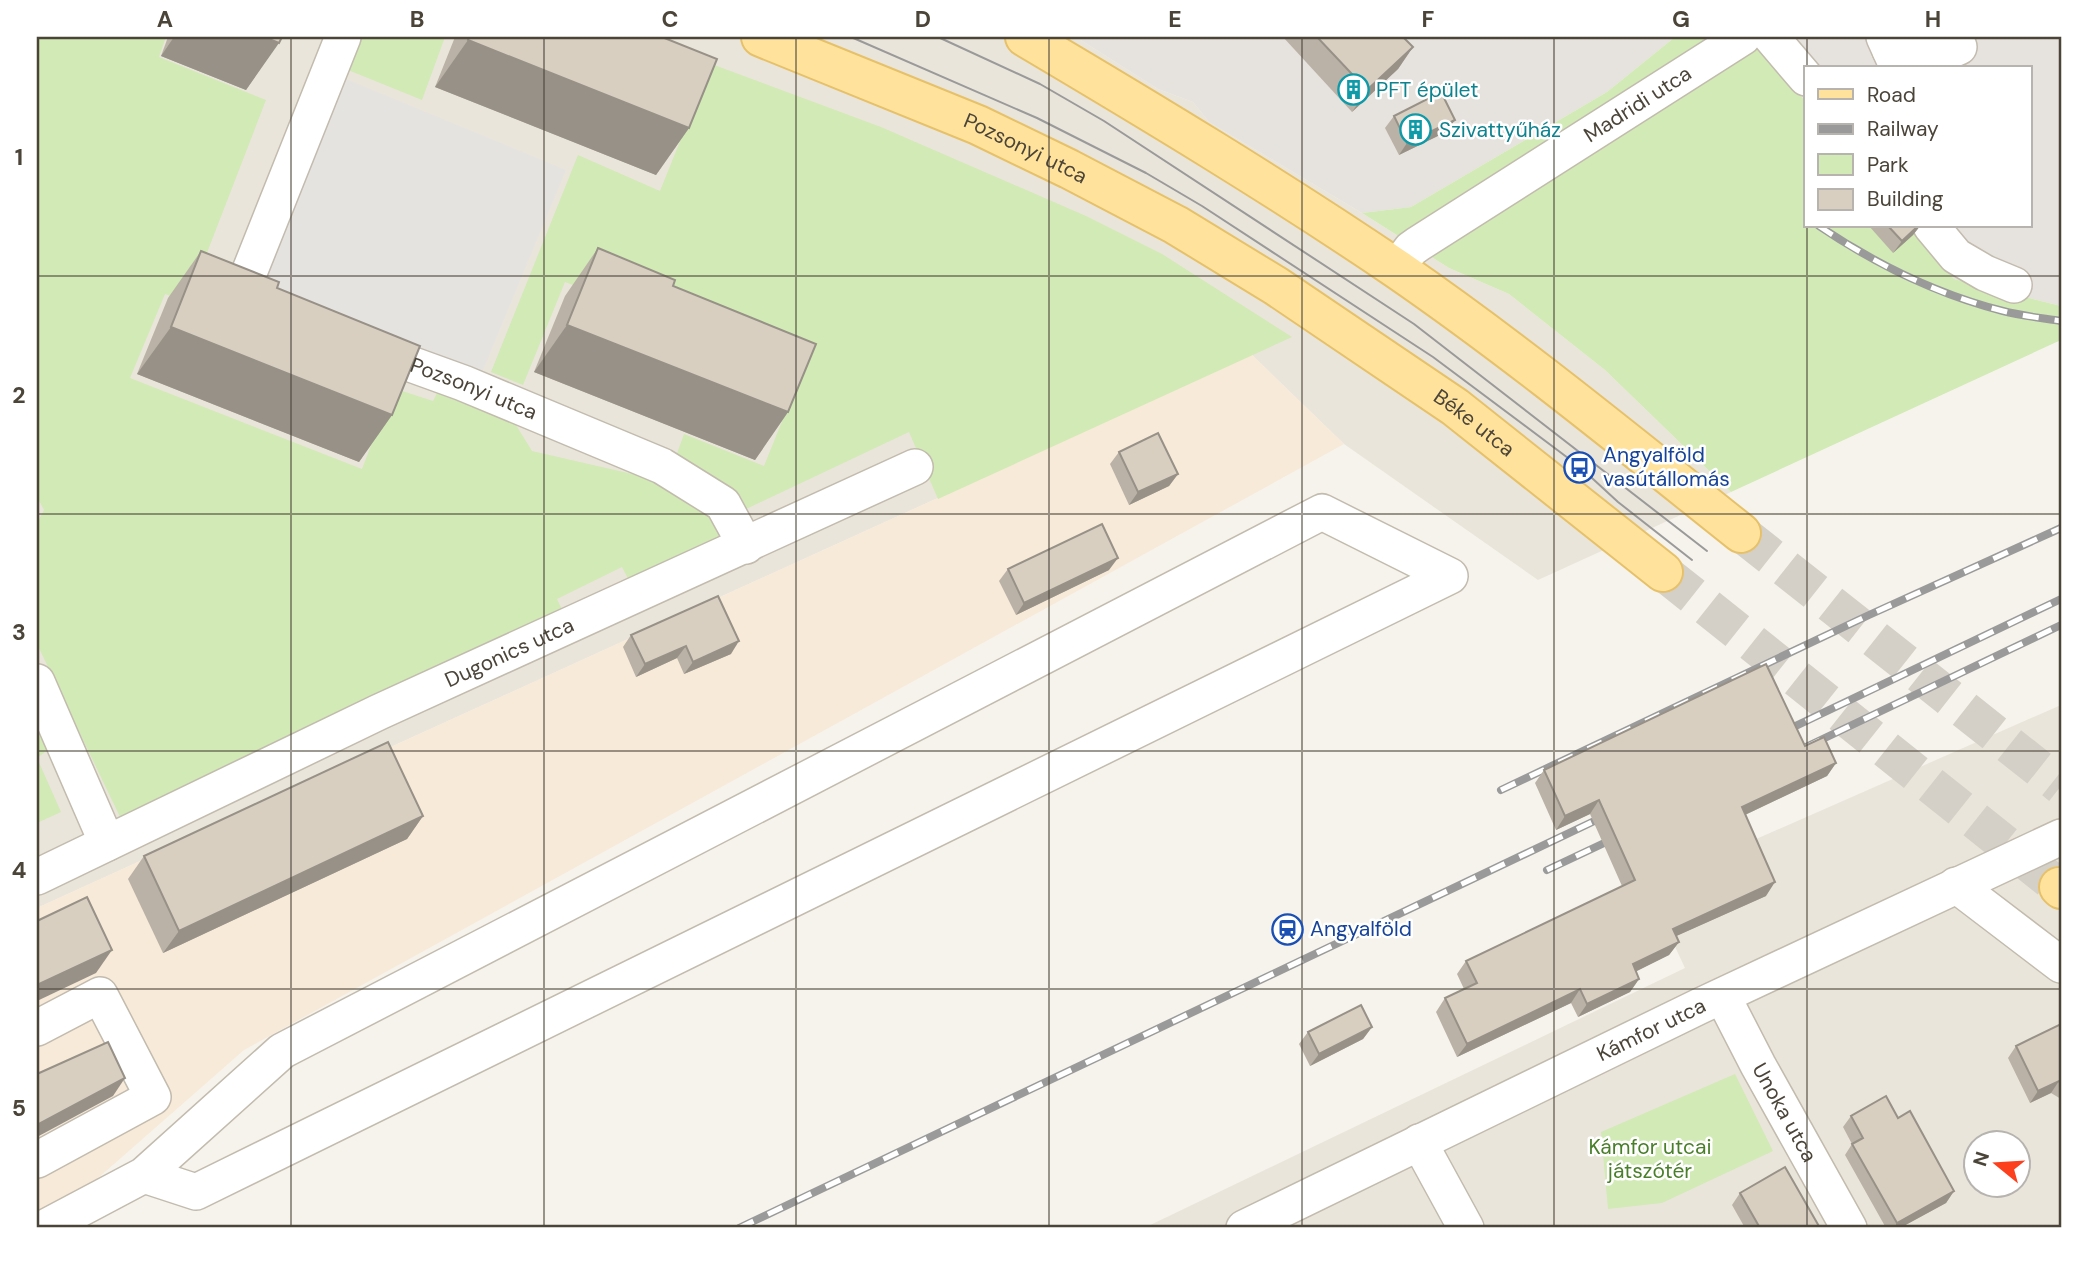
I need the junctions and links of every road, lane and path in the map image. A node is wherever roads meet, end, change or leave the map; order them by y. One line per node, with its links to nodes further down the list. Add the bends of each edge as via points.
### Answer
1 (342, 37): 13 (street, via 239,298)
2 (761, 37): 12 (main road, Pozsonyi utca, via 978,125 1058,163 1176,225)
3 (1025, 37): 10 (main road, via 1162,118)
4 (1743, 37): 10 (street, Madridi utca, via 1418,244)
5 (1771, 37): 8 (street)
6 (1961, 51): 7 (street)
7 (1900, 52)
8 (1804, 76)
9 (1933, 228): 11 (street, via 1956,256)
10 (1396, 269): 16 (main road, via 1521,359)
11 (2014, 285)
12 (1276, 286): 18 (main road, Béke utca, via 1455,407)
13 (284, 316)
14 (342, 339): 17 (street, Pozsonyi utca, via 463,383 662,466 723,504)
15 (915, 467): 17 (street, Dugonics utca)
16 (1741, 533)
17 (746, 545): 21 (street, Dugonics utca, via 379,712)
18 (1663, 572)
19 (37, 682): 21 (street)
20 (2061, 837): 23 (street, Kámfor utca)
21 (107, 843): 22 (street, Dugonics utca)
22 (37, 877)
23 (1956, 885): 24 (street); 25 (street, Kámfor utca)
24 (2061, 965)
25 (1723, 997): 27 (street, Kámfor utca, via 1465,1105); 33 (street, Unoka utca)
26 (37, 1028): 28 (street, via 100,995 153,1097)
27 (1419, 1142): 31 (street, Kámfor utca); 32 (street)
28 (37, 1160)
29 (144, 1175): 29 (street, via 196,1192 1450,576 1322,512 282,1051); 30 (street)
30 (44, 1228)
31 (1244, 1228)
32 (1466, 1228)
33 (1849, 1228)

